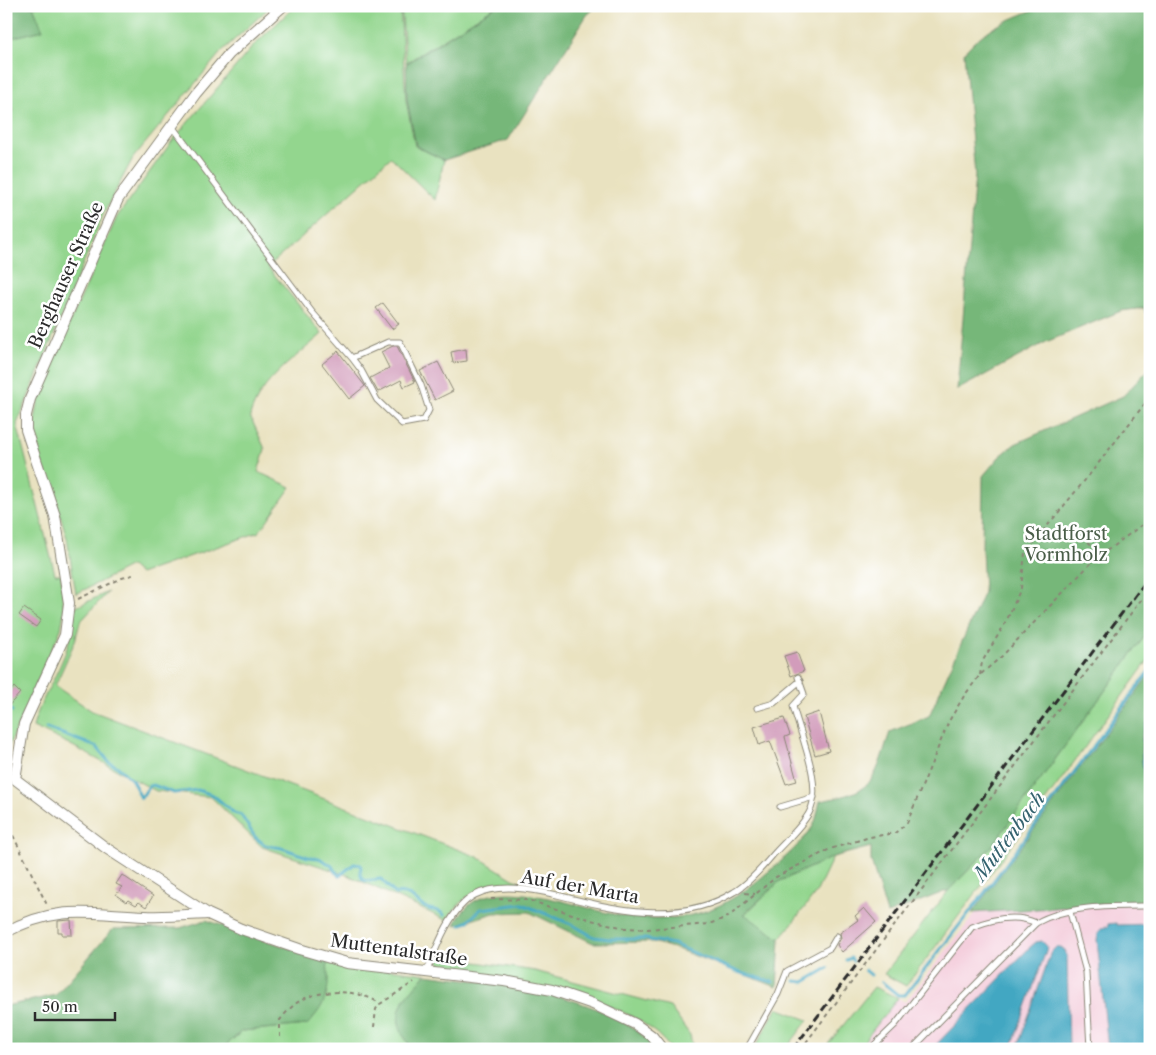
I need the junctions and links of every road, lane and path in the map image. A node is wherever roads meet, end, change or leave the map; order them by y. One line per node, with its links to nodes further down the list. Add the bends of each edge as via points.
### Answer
1 (283, 6): 2 (street, Berghauser Straße, via 229,54)
2 (172, 126): 3 (lane, via 312,312); 11 (street, Berghauser Straße, via 118,199 30,399 26,415 30,446 55,516)
3 (352, 358): 3 (lane, via 388,342 400,342 429,410 424,420 402,424 377,400)
4 (1150, 397): 12 (path, via 1025,553 1021,588 1006,622 982,662)
5 (1150, 519): 7 (path)
6 (1088, 542): 7 (path)
7 (1102, 554): 8 (path)
8 (1094, 560)
9 (136, 574): 11 (path)
10 (1150, 588): 31 (path)
11 (69, 603): 14 (street, Berghauser Straße, via 66,635 24,724)
12 (980, 675)
13 (757, 708): 15 (lane, Auf der Marta, via 774,703 799,679 804,694 793,706 813,778)
14 (10, 776): 21 (street, Muttentalstraße, via 106,848)
15 (814, 797): 16 (lane); 25 (lane, Auf der Marta, via 810,812 765,865 726,896 692,908 648,912 610,909 532,890 488,891 473,896 460,907)
16 (780, 807)
17 (6, 821): 20 (path)
18 (1150, 906): 19 (lane)
19 (1070, 912): 22 (lane, via 1052,914); 34 (lane, via 1086,972)
20 (51, 913): 21 (street); 23 (street)
21 (208, 914): 25 (street, Muttentalstraße, via 276,942 328,958)
22 (1036, 923): 32 (lane, via 1023,917 972,927 895,1025); 33 (lane)
23 (6, 932)
24 (838, 936): 30 (lane, via 830,948 787,972)
25 (425, 971): 26 (path, via 418,980); 29 (street, Muttentalstraße, via 504,981 572,996 635,1024 652,1036)
26 (380, 1004): 27 (path, via 376,1009); 28 (path, via 370,996 351,992 319,994 295,1004 280,1020)
27 (374, 1027)
28 (280, 1037)
29 (662, 1049)
30 (747, 1049)
31 (801, 1049)
32 (870, 1049)
33 (912, 1049)
34 (1090, 1049)

